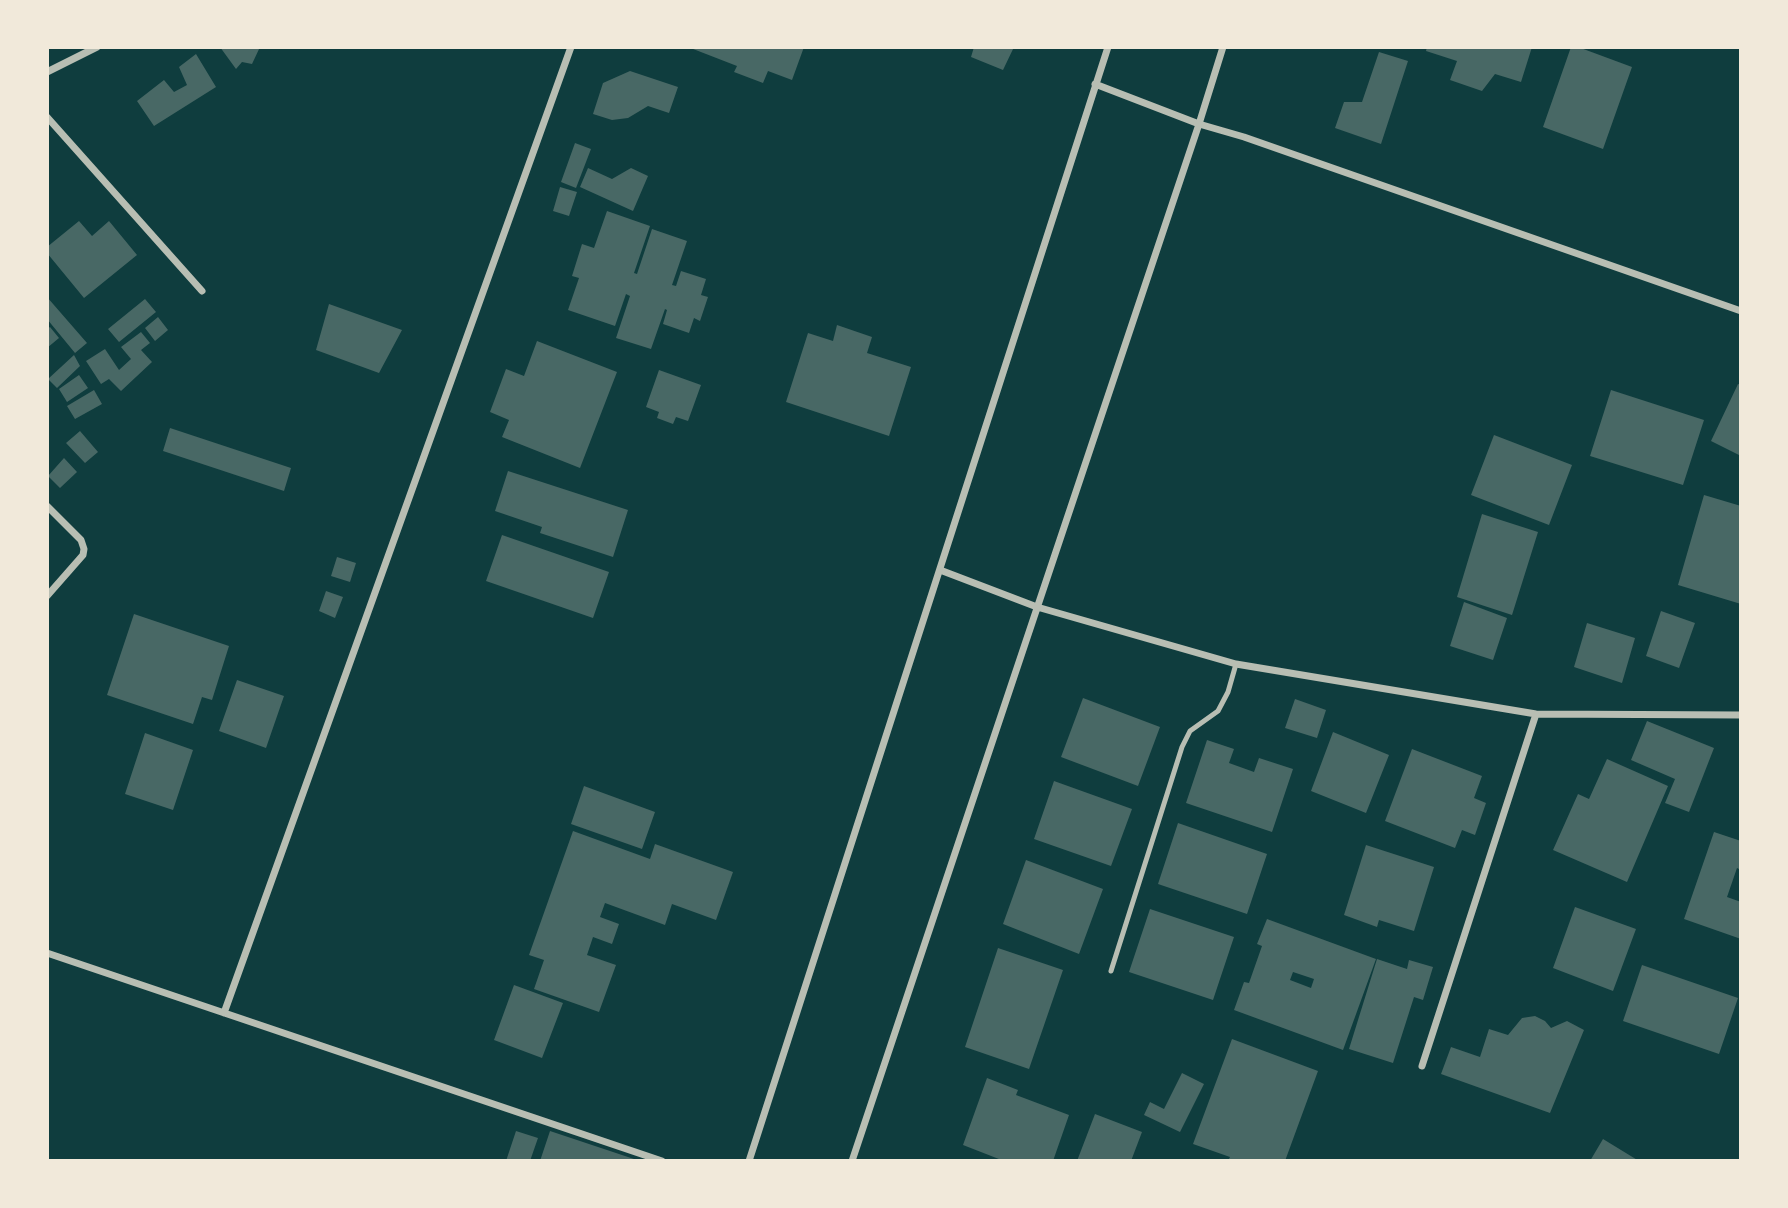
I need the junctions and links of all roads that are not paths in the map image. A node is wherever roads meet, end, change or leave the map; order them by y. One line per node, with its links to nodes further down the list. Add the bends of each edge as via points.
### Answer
1 (97, 47): 5 (street)
2 (571, 47): 20 (street)
3 (1108, 47): 6 (street)
4 (1223, 47): 8 (street)
5 (47, 72)
6 (1095, 83): 8 (street); 12 (street)
7 (47, 117): 9 (street)
8 (1199, 124): 10 (street); 14 (street)
9 (202, 290)
10 (1741, 311)
11 (47, 506): 13 (street, via 84,548)
12 (940, 570): 14 (street); 23 (street)
13 (47, 596)
14 (1037, 607): 15 (street); 24 (street)
15 (1236, 664): 16 (street); 19 (lane, via 1218,711 1190,731 1182,747)
16 (1536, 714): 17 (street); 21 (street)
17 (1741, 715)
18 (47, 953): 20 (street)
19 (1111, 971)
20 (224, 1013): 22 (street)
21 (1422, 1066)
22 (662, 1161)
23 (749, 1161)
24 (852, 1161)

